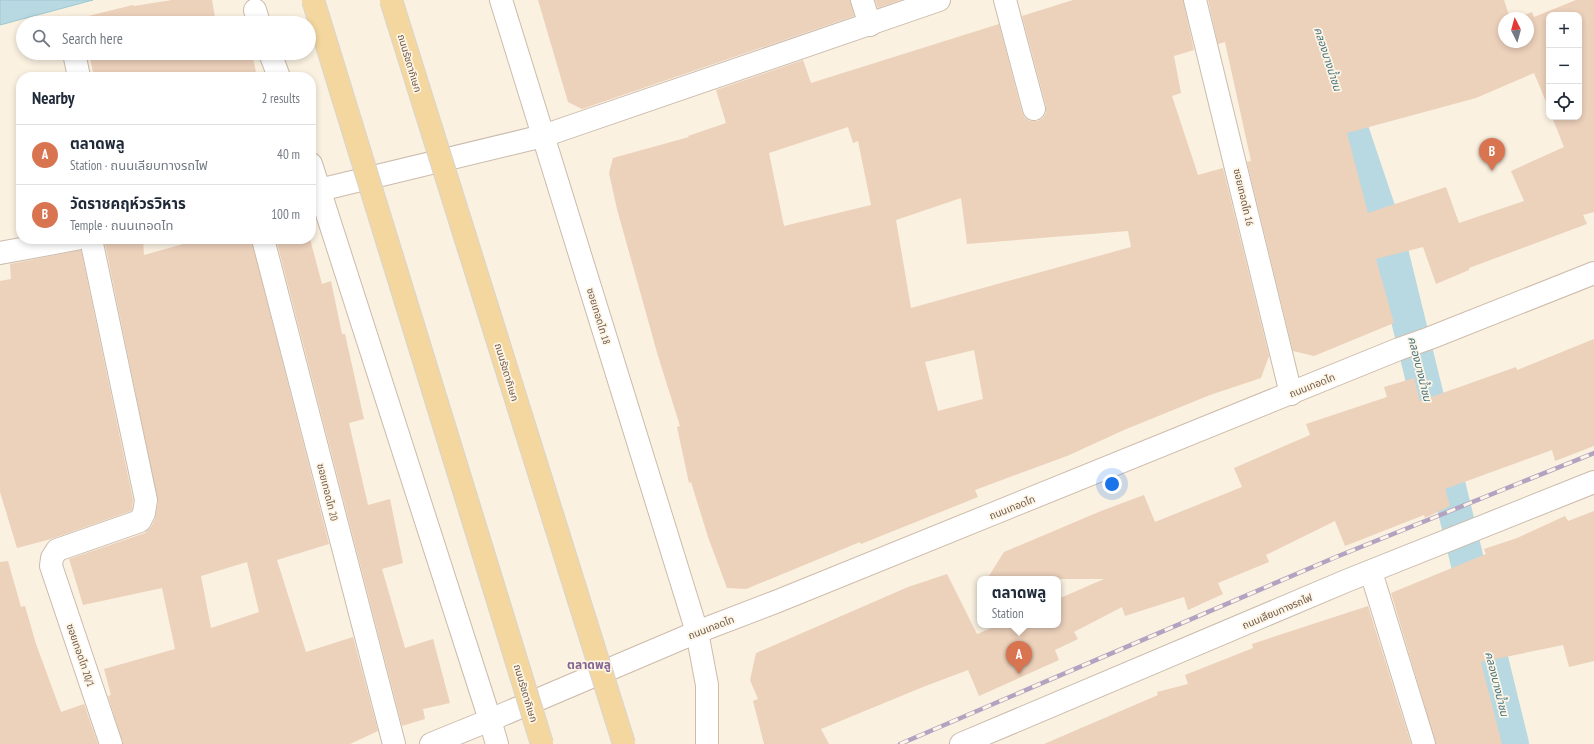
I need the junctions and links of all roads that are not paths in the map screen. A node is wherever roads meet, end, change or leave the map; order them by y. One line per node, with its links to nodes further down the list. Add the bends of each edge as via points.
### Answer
1 (313, 0): 30 (main road, ถนนรัชดาภิเษก, bridge)
2 (390, 0): 31 (main road, ถนนรัชดาภิเษก, bridge)
3 (501, 0): 14 (street, ซอยเทอดไท 18)
4 (862, 0): 8 (street)
5 (939, 0): 8 (street)
6 (1006, 0): 13 (street)
7 (1195, 0): 21 (street, ซอยเทอดไท 16)
8 (870, 25): 14 (street)
9 (75, 60): 11 (street)
10 (273, 60): 12 (street)
11 (78, 72)
12 (277, 72)
13 (1034, 109)
14 (543, 136): 15 (street); 24 (street, ซอยเทอดไท 18)
15 (316, 190): 25 (street)
16 (49, 244): 19 (street)
17 (92, 244): 26 (street, ซอยเทอดไท 20/1, via 146,500 140,521 57,550 51,566)
18 (264, 244): 27 (street, ซอยเทอดไท 20)
19 (0, 253)
20 (1594, 274): 21 (street, ถนนเทอดไท, via 1399,349)
21 (1291, 394): 24 (street, ถนนเทอดไท)
22 (1594, 482): 23 (street, ถนนเลียบทางรถไฟ)
23 (1371, 572): 33 (street, ถนนเลียบทางรถไฟ); 34 (street)
24 (697, 632): 25 (street, ถนนเทอดไท); 32 (street, ซอยเทอดไท 18, via 707,685)
25 (490, 720): 28 (street, ถนนเทอดไท); 29 (street)
26 (111, 744)
27 (394, 744)
28 (431, 744)
29 (497, 744)
30 (542, 744)
31 (624, 744)
32 (707, 744)
33 (961, 744)
34 (1424, 744)

